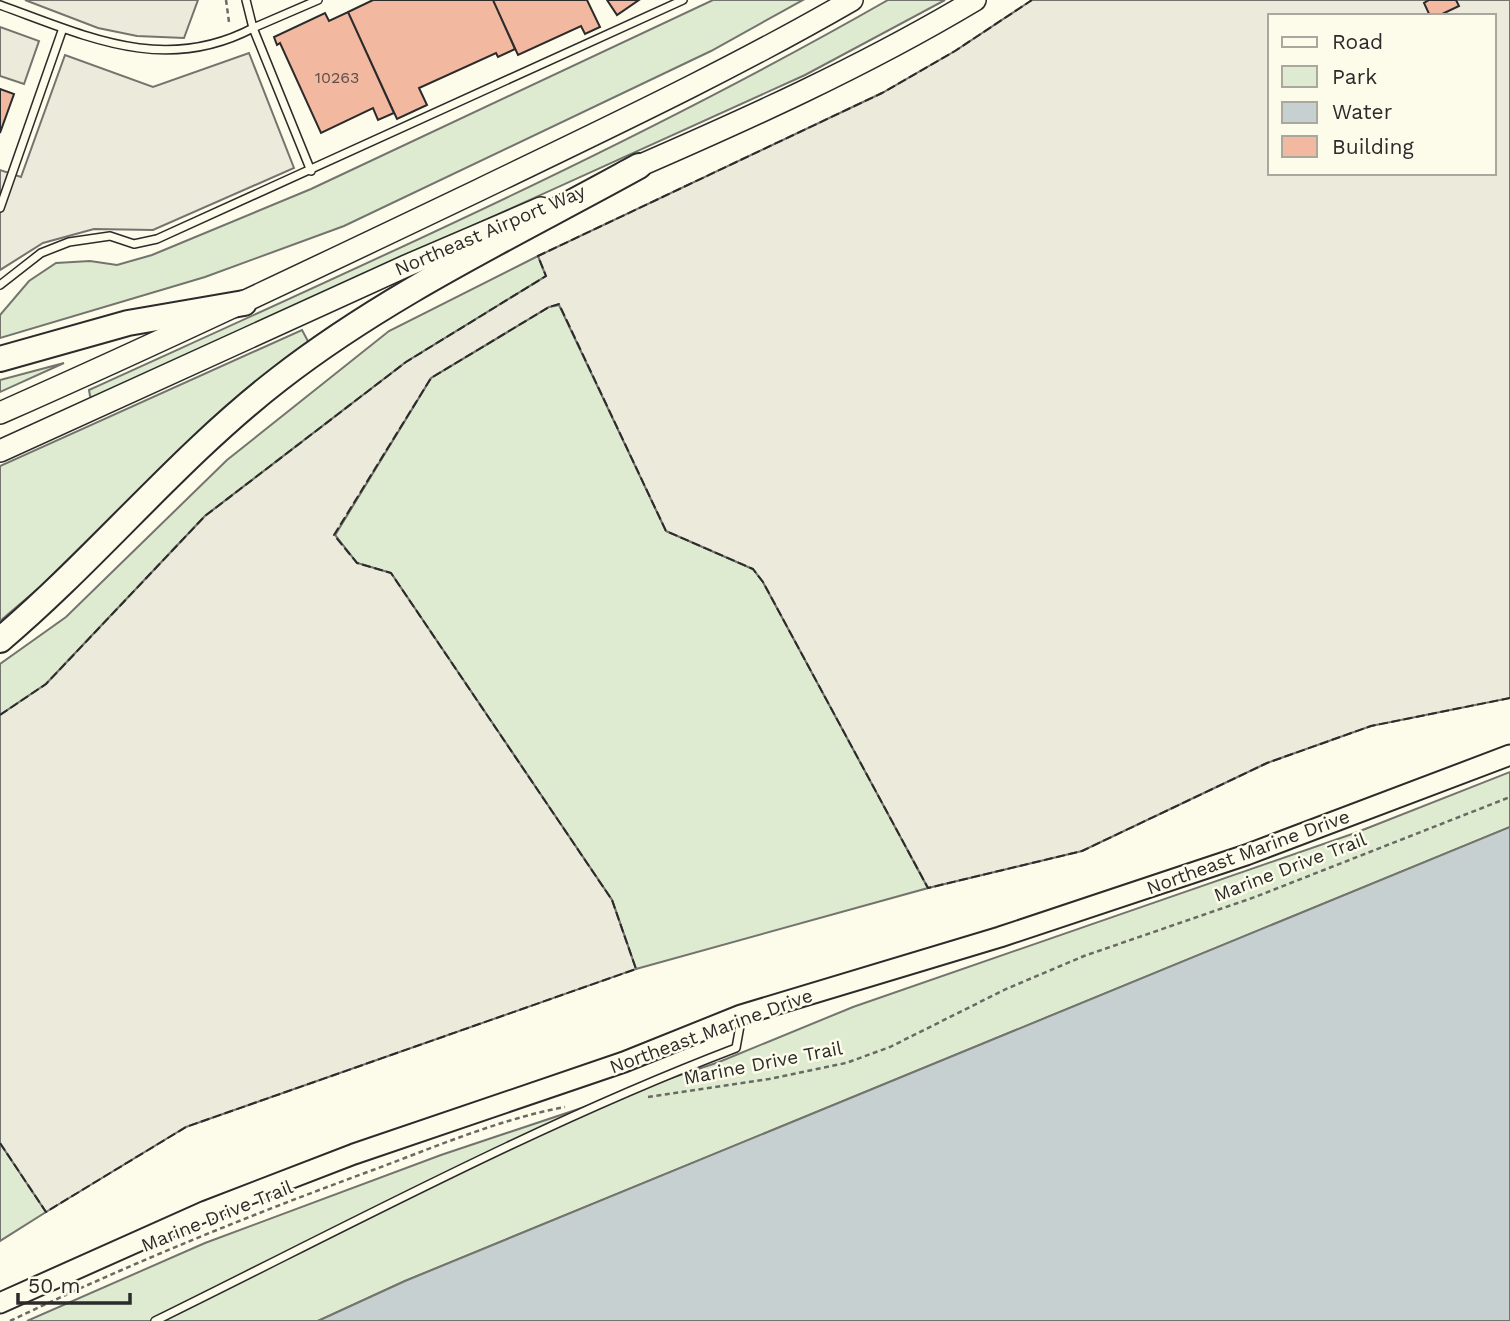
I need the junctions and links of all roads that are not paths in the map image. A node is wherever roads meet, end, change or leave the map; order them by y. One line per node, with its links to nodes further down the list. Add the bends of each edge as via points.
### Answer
1 (246, 0): 8 (lane)
2 (318, 0): 8 (lane)
3 (682, 0): 10 (lane)
4 (852, 0): 13 (main road, Northeast Airport Way, via 700,83)
5 (975, 0): 9 (main road, Northeast Airport Way, via 808,91)
6 (0, 5): 7 (lane)
7 (63, 27): 8 (lane, via 116,46 159,50 225,43); 11 (lane)
8 (253, 28): 10 (lane)
9 (639, 166): 16 (main road, Northeast Airport Way, via 406,266); 17 (highway, via 382,310 311,355 237,414)
10 (311, 171): 12 (lane, via 157,239 134,244 110,236 41,253)
11 (0, 208)
12 (0, 285)
13 (244, 303): 14 (highway, via 128,323); 15 (main road, Northeast Airport Way)
14 (0, 359)
15 (0, 413)
16 (0, 451)
17 (0, 640)
18 (1510, 755): 19 (main road, Northeast Marine Drive, via 1194,873)
19 (741, 1015): 20 (main road, Northeast Marine Drive, via 624,1062 286,1179); 21 (lane, via 736,1048 478,1162)
20 (0, 1303)
21 (155, 1321)

